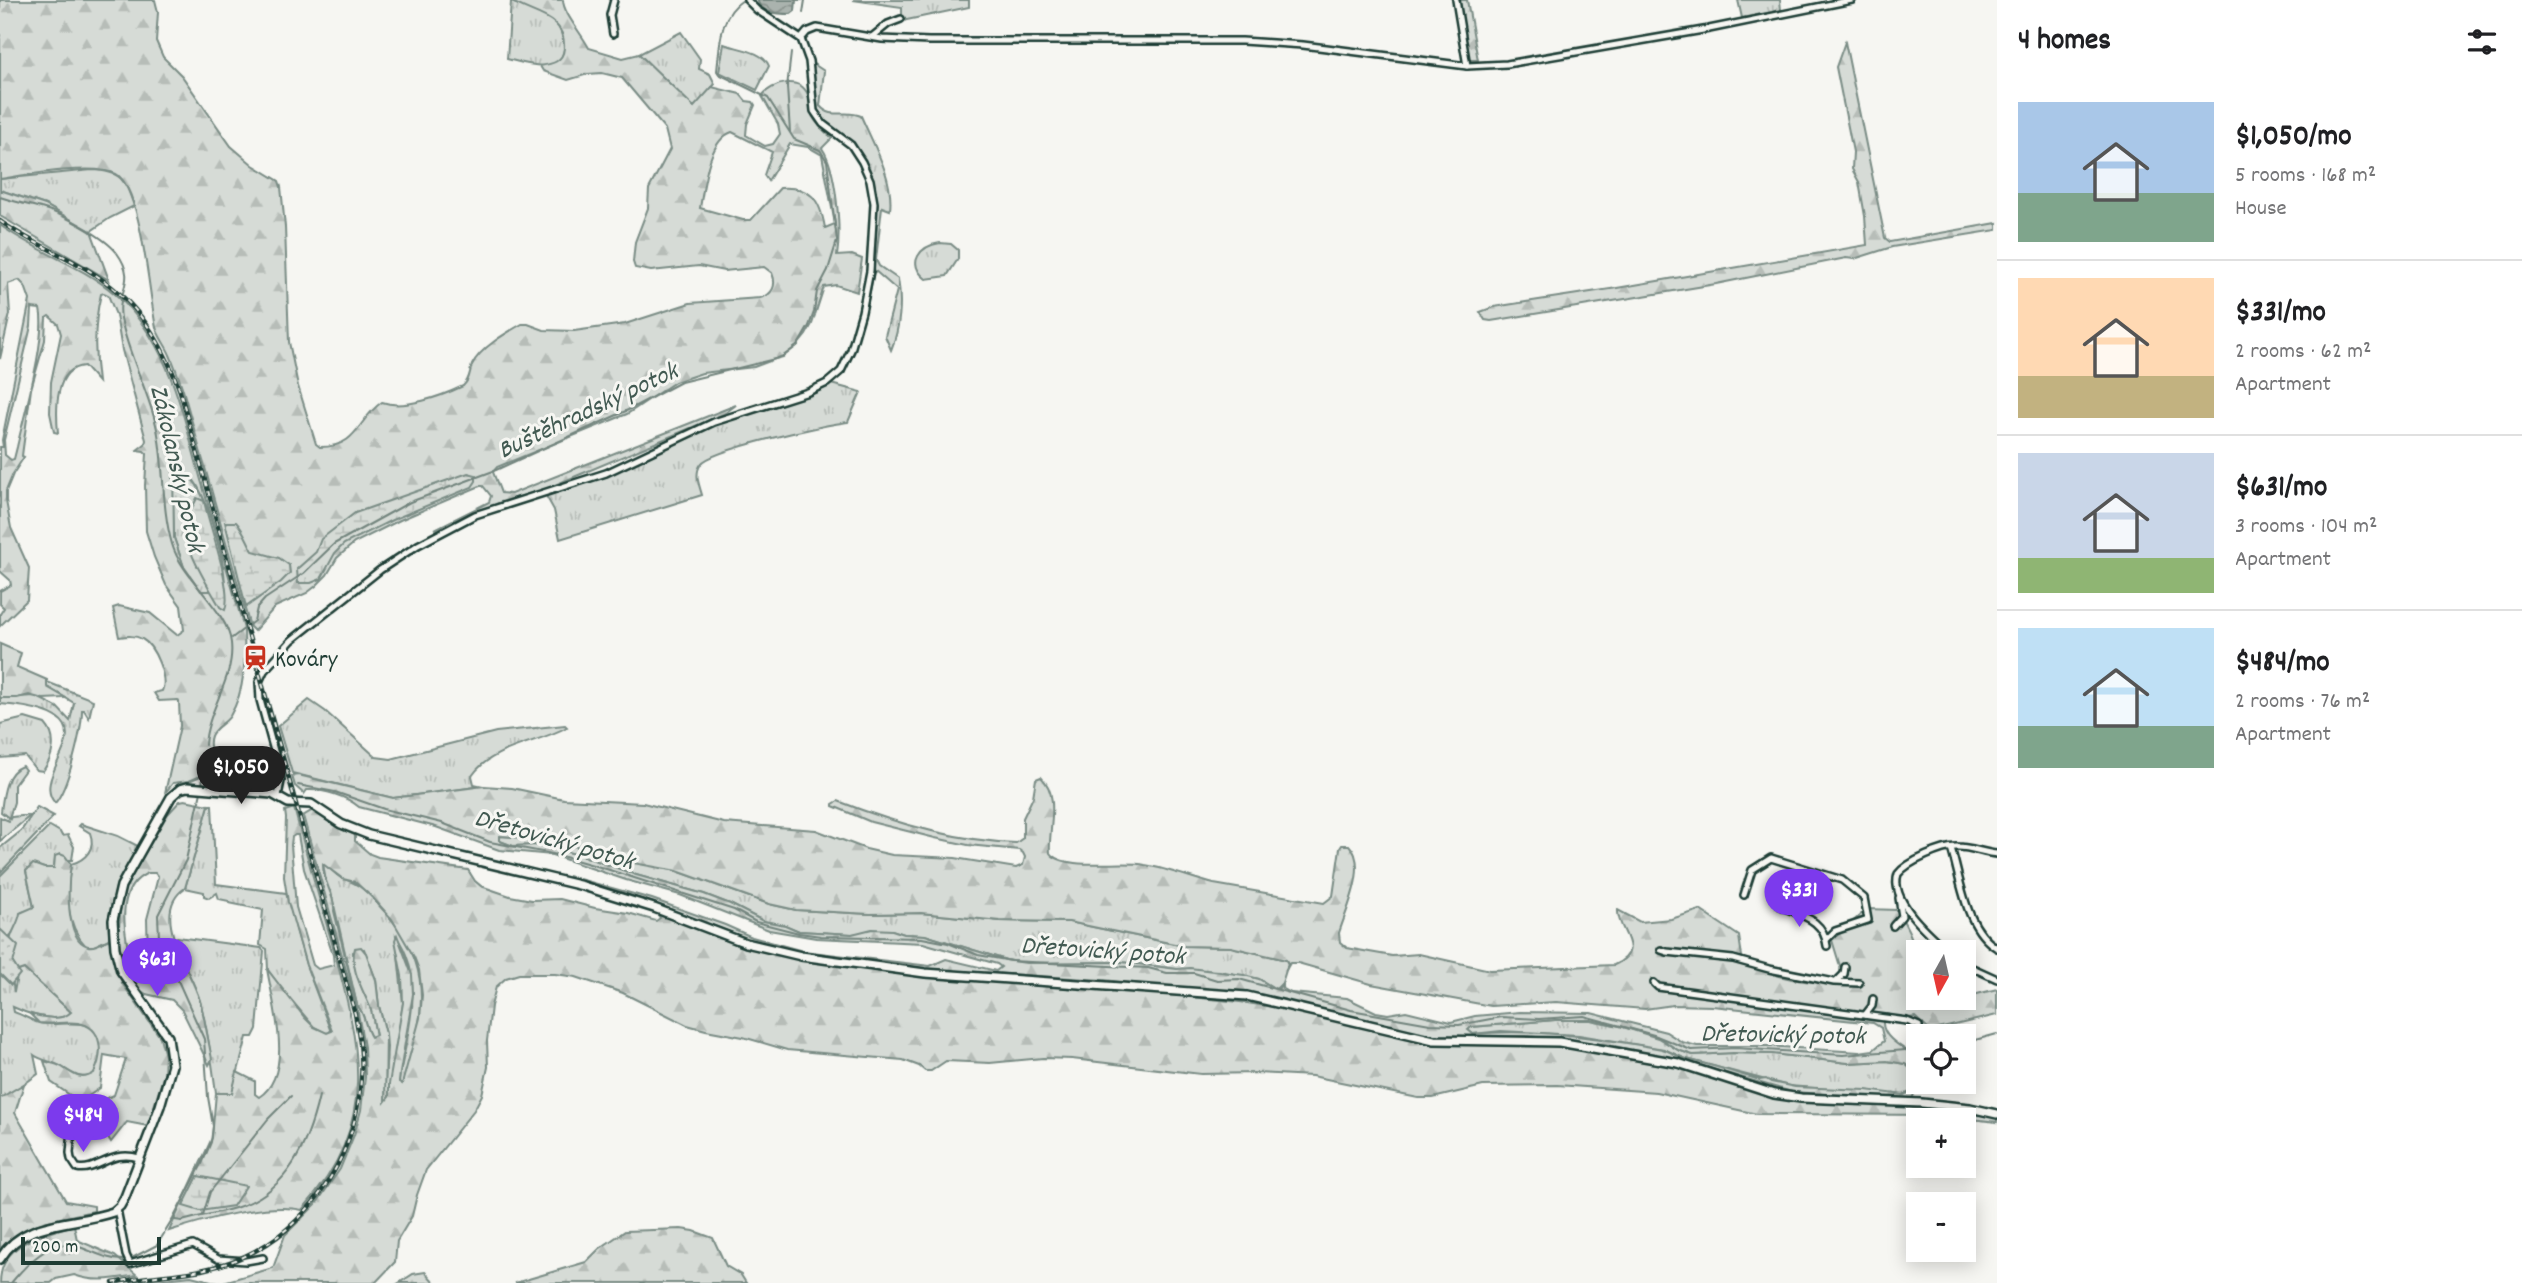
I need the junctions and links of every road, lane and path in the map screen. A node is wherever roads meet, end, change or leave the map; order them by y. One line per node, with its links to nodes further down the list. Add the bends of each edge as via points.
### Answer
1 (614, 0): 7 (street, via 610,15)
2 (747, 0): 9 (street)
3 (1456, 0): 10 (street)
4 (1852, 0): 5 (street)
5 (1827, 3): 10 (street, via 1709,29 1507,64)
6 (901, 19): 8 (street)
7 (613, 34)
8 (872, 37): 9 (street, via 817,27); 10 (street, via 1242,41)
9 (801, 39): 11 (street, via 809,61 814,111 862,162 874,202 870,271 862,312 841,371 808,392 714,422 606,473 475,515 418,545 359,585 292,640 259,682 280,773)
10 (1467, 66)
11 (278, 796): 31 (main road, via 288,803 311,804 369,835 583,886 746,943 801,956 925,973 1247,996 1434,1040 1559,1042 1678,1063 1774,1094 1922,1103); 32 (main road, via 180,789 171,797 121,886 114,934 121,971 165,1032 172,1055 170,1077)
12 (1951, 848): 13 (street); 14 (street, via 1904,867 1896,878); 19 (street, via 1973,922)
13 (1997, 854)
14 (1897, 889): 17 (street, via 1902,916); 18 (street, via 1908,911)
15 (1744, 895): 16 (street, via 1752,870 1771,858 1843,880 1864,898 1868,920 1835,931 1827,943 1823,929 1812,920)
16 (1780, 906)
17 (1893, 926)
18 (1938, 940)
19 (1997, 948)
20 (1661, 950): 24 (street, via 1733,959)
21 (1845, 967): 24 (street)
22 (1976, 969): 23 (street)
23 (1997, 979)
24 (1834, 982): 26 (street)
25 (1654, 983): 28 (street)
26 (1859, 983)
27 (1872, 999): 28 (street)
28 (1865, 1015): 29 (street)
29 (1916, 1024)
30 (74, 1107): 32 (street, via 70,1156 77,1168 87,1169 121,1155)
31 (1997, 1114)
32 (139, 1158): 33 (main road)
33 (117, 1209): 34 (street, via 130,1264 193,1245 218,1259); 35 (main road, via 23,1235)
34 (263, 1258)
35 (0, 1259)

